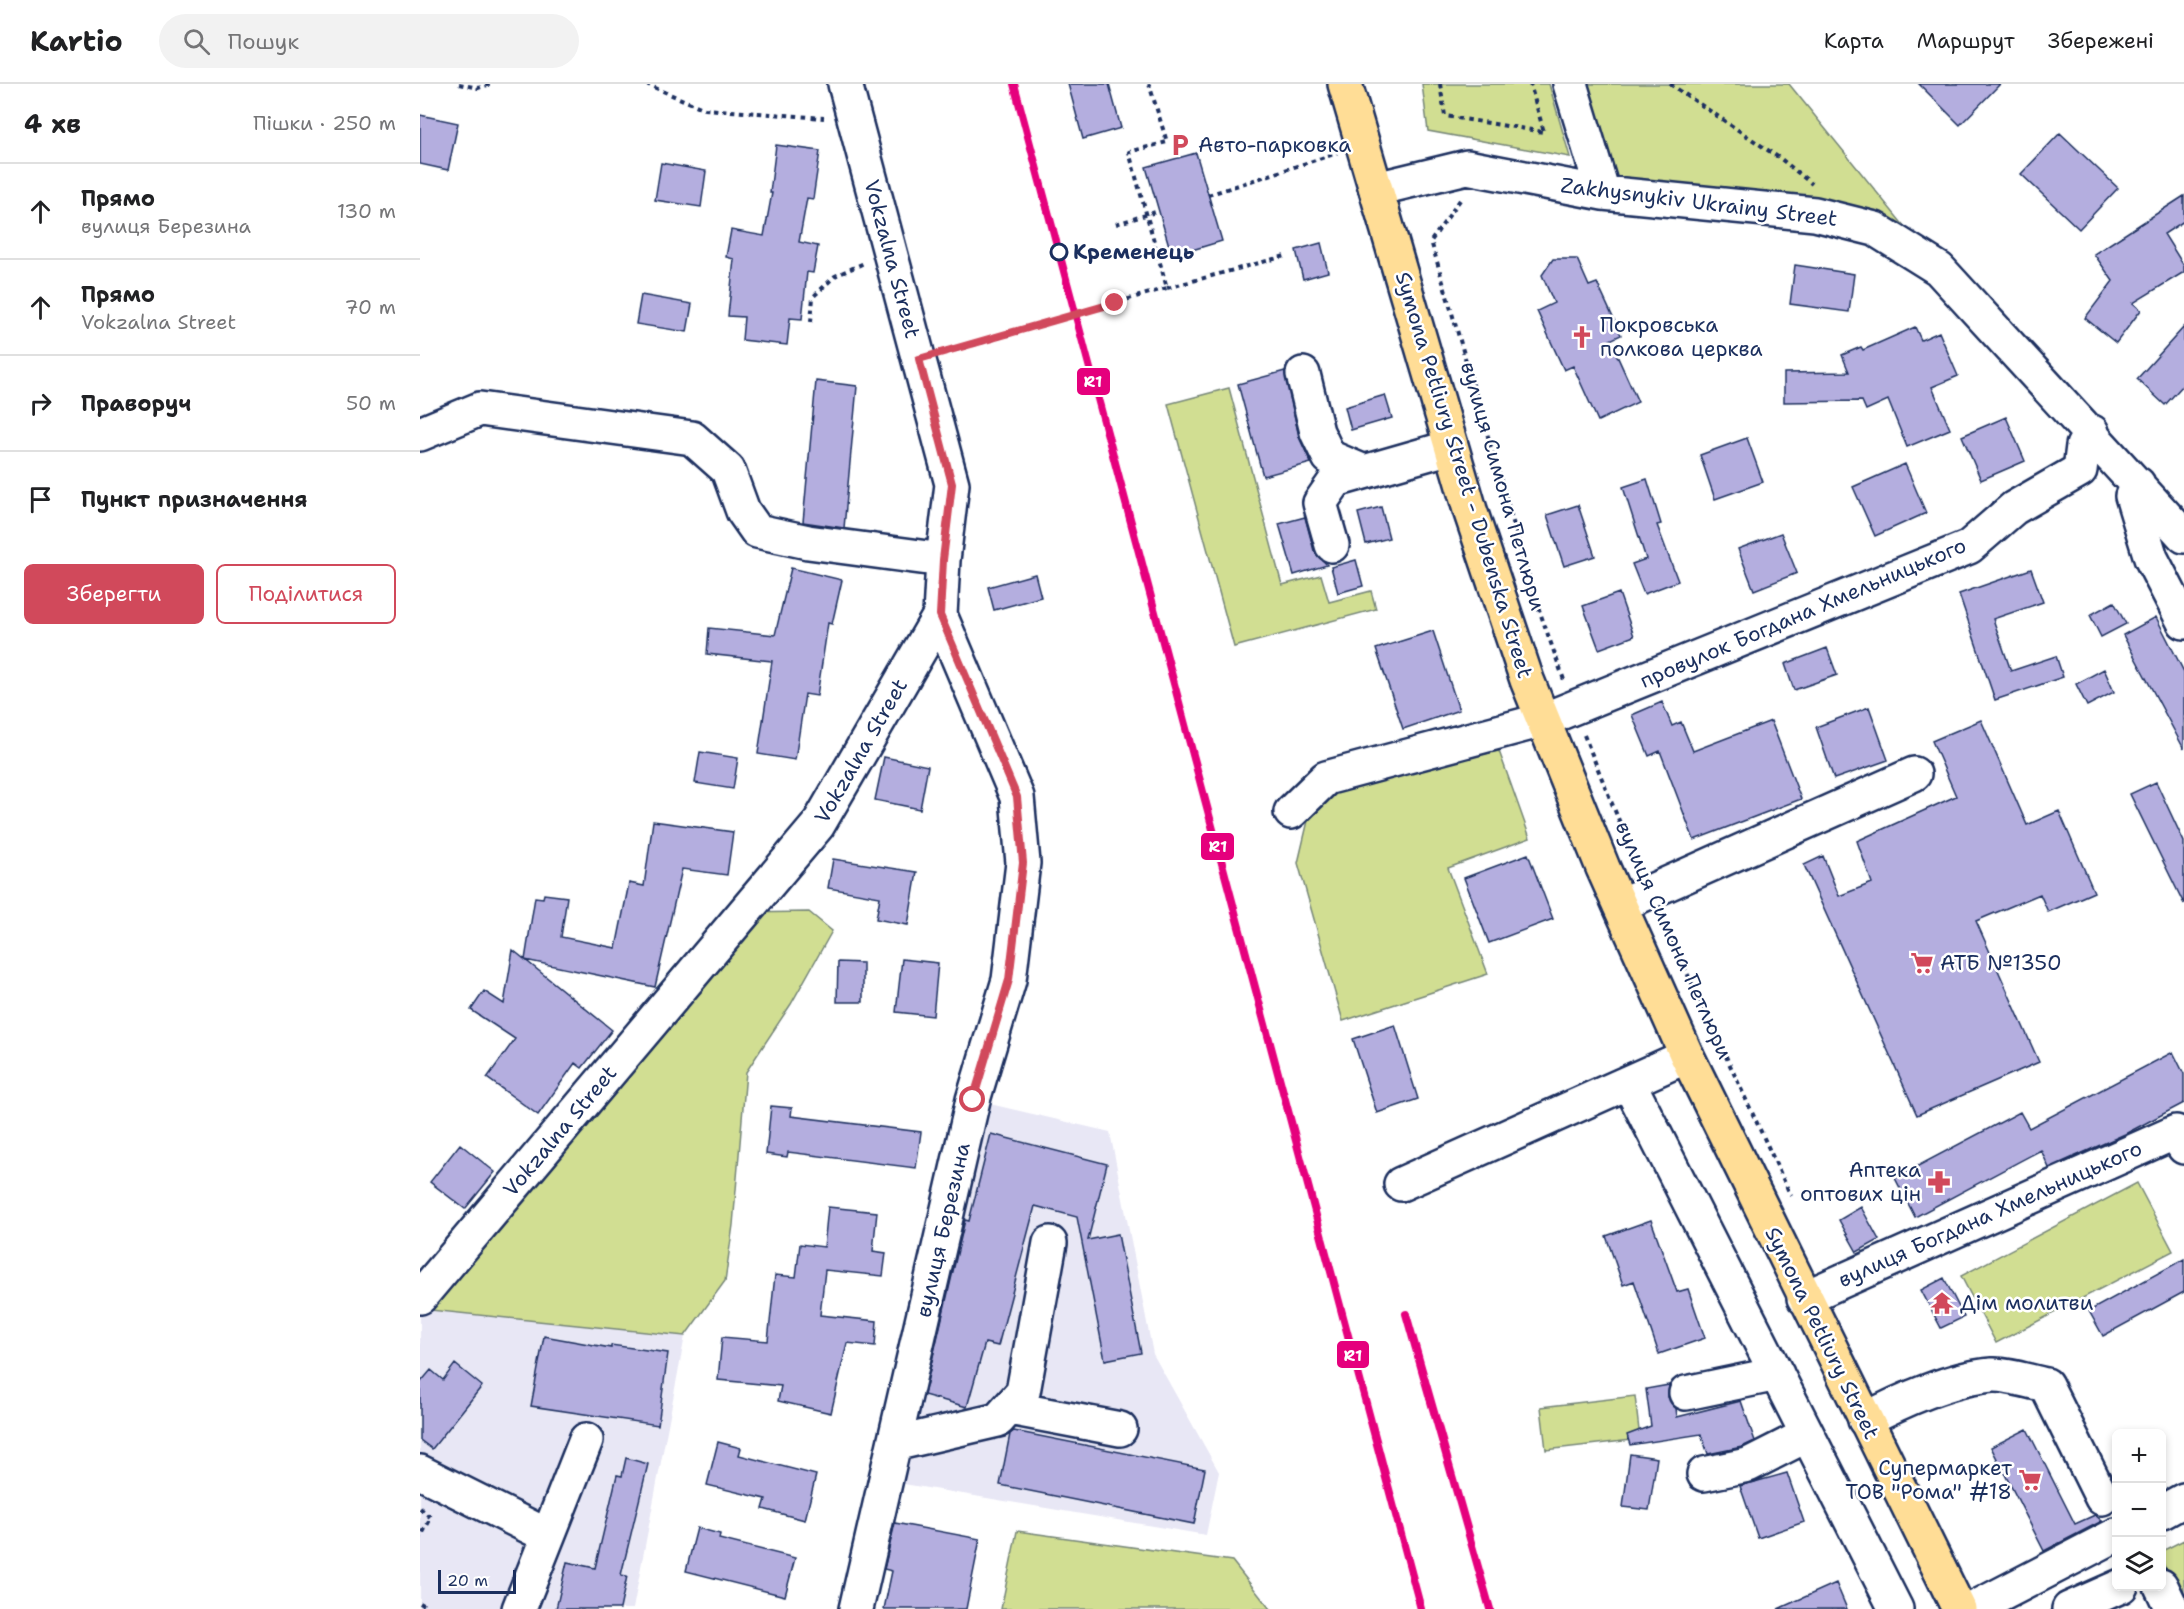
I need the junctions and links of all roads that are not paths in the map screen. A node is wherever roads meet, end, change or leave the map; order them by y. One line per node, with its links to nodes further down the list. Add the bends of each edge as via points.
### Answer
1 (845, 84): 14 (street, Vokzalna Street, via 952,484)
2 (1345, 84): 4 (highway, Symona Petliury Street - Dubenska Street)
3 (1570, 84): 5 (street)
4 (1376, 189): 5 (street, Zakhysnykiv Ukrainy Street, via 1467,168); 9 (highway, Symona Petliury Street - Dubenska Street)
5 (1603, 193): 7 (street, Zakhysnykiv Ukrainy Street, via 1815,214 1875,229 1939,269)
6 (1303, 374): 10 (street, via 1317,432 1329,457)
7 (2092, 432): 11 (street, Zakhysnykiv Ukrainy Street); 17 (street, провулок Богдана Хмельницького, via 2083,446 2080,470 2014,508 1969,547)
8 (420, 434): 14 (street, via 480,409 692,438 728,470 743,511 757,531 808,542)
9 (1451, 447): 10 (street); 17 (highway, Symona Petliury Street - Dubenska Street)
10 (1362, 471): 13 (street, via 1336,480 1320,502)
11 (2138, 484): 12 (street, Zakhysnykiv Ukrainy Street); 16 (street, via 2132,495 2151,558)
12 (2184, 536)
13 (1332, 545)
14 (943, 560): 15 (street, Vokzalna Street)
15 (940, 615): 26 (street, Vokzalna Street, via 818,825); 35 (street, вулиця Березина, via 1017,797 1023,863 1009,980 973,1100)
16 (2184, 622)
17 (1543, 720): 19 (street, провулок Богдана Хмельницького, via 1326,778); 20 (highway, Symona Petliury Street - Dubenska Street)
18 (1914, 774): 20 (street)
19 (1291, 812)
20 (1620, 904): 21 (highway, Symona Petliury Street - Dubenska Street)
21 (1687, 1056): 22 (street); 27 (highway, Symona Petliury Street)
22 (1629, 1083): 24 (street); 28 (street)
23 (2180, 1139): 27 (street, вулиця Богдана Хмельницького)
24 (1401, 1184)
25 (1050, 1243): 30 (street, via 1023,1392)
26 (420, 1297)
27 (1804, 1298): 31 (highway, Symona Petliury Street)
28 (1777, 1374): 29 (street); 33 (street)
29 (1686, 1393)
30 (1009, 1408): 32 (street); 35 (street, via 998,1420)
31 (1865, 1420): 38 (street, via 1934,1389 1993,1375 2046,1385); 48 (highway, Symona Petliury Street)
32 (1120, 1429)
33 (1808, 1435): 37 (street, via 1748,1465); 47 (street)
34 (586, 1440): 41 (street)
35 (894, 1444): 46 (street, вулиця Березина)
36 (420, 1472): 41 (street)
37 (1704, 1474)
38 (2102, 1498)
39 (2184, 1500): 40 (street)
40 (2166, 1510)
41 (548, 1536): 45 (street)
42 (2112, 1537): 49 (street)
43 (2112, 1591): 50 (street)
44 (2163, 1591): 51 (street)
45 (519, 1609)
46 (856, 1609)
47 (1896, 1609)
48 (1959, 1609)
49 (1972, 1609)
50 (2068, 1609)
51 (2172, 1609)

